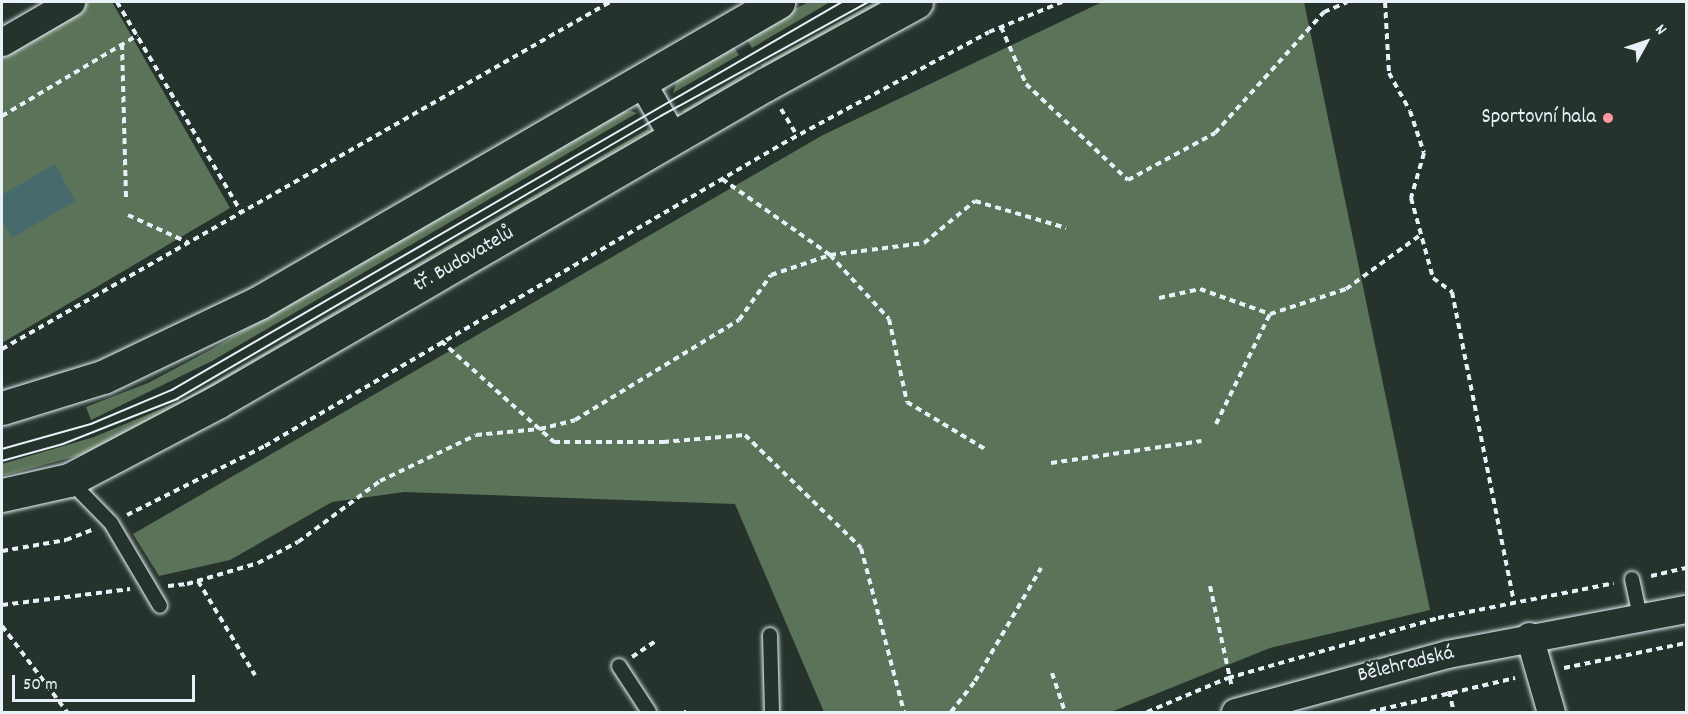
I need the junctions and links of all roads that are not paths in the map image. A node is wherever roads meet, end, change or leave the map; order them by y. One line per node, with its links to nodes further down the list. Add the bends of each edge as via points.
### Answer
1 (71, 2): 4 (street)
2 (778, 2): 5 (street)
3 (916, 2): 6 (street, tř. Budovatelů)
4 (2, 42)
5 (641, 81): 6 (street); 7 (street, via 258,303 104,377)
6 (674, 137): 8 (street, tř. Budovatelů, via 258,379)
7 (2, 408)
8 (69, 480): 9 (street, tř. Budovatelů); 11 (lane, via 111,523)
9 (2, 495)
10 (1632, 579): 13 (lane)
11 (160, 606)
12 (1686, 609): 13 (street, Bělehradská)
13 (1640, 617): 15 (street, Bělehradská)
14 (770, 635): 19 (lane)
15 (1529, 636): 17 (street, Bělehradská); 21 (street)
16 (619, 666): 18 (lane)
17 (1285, 705): 20 (street, Bělehradská)
18 (649, 712)
19 (772, 712)
20 (1235, 712)
21 (1551, 712)

